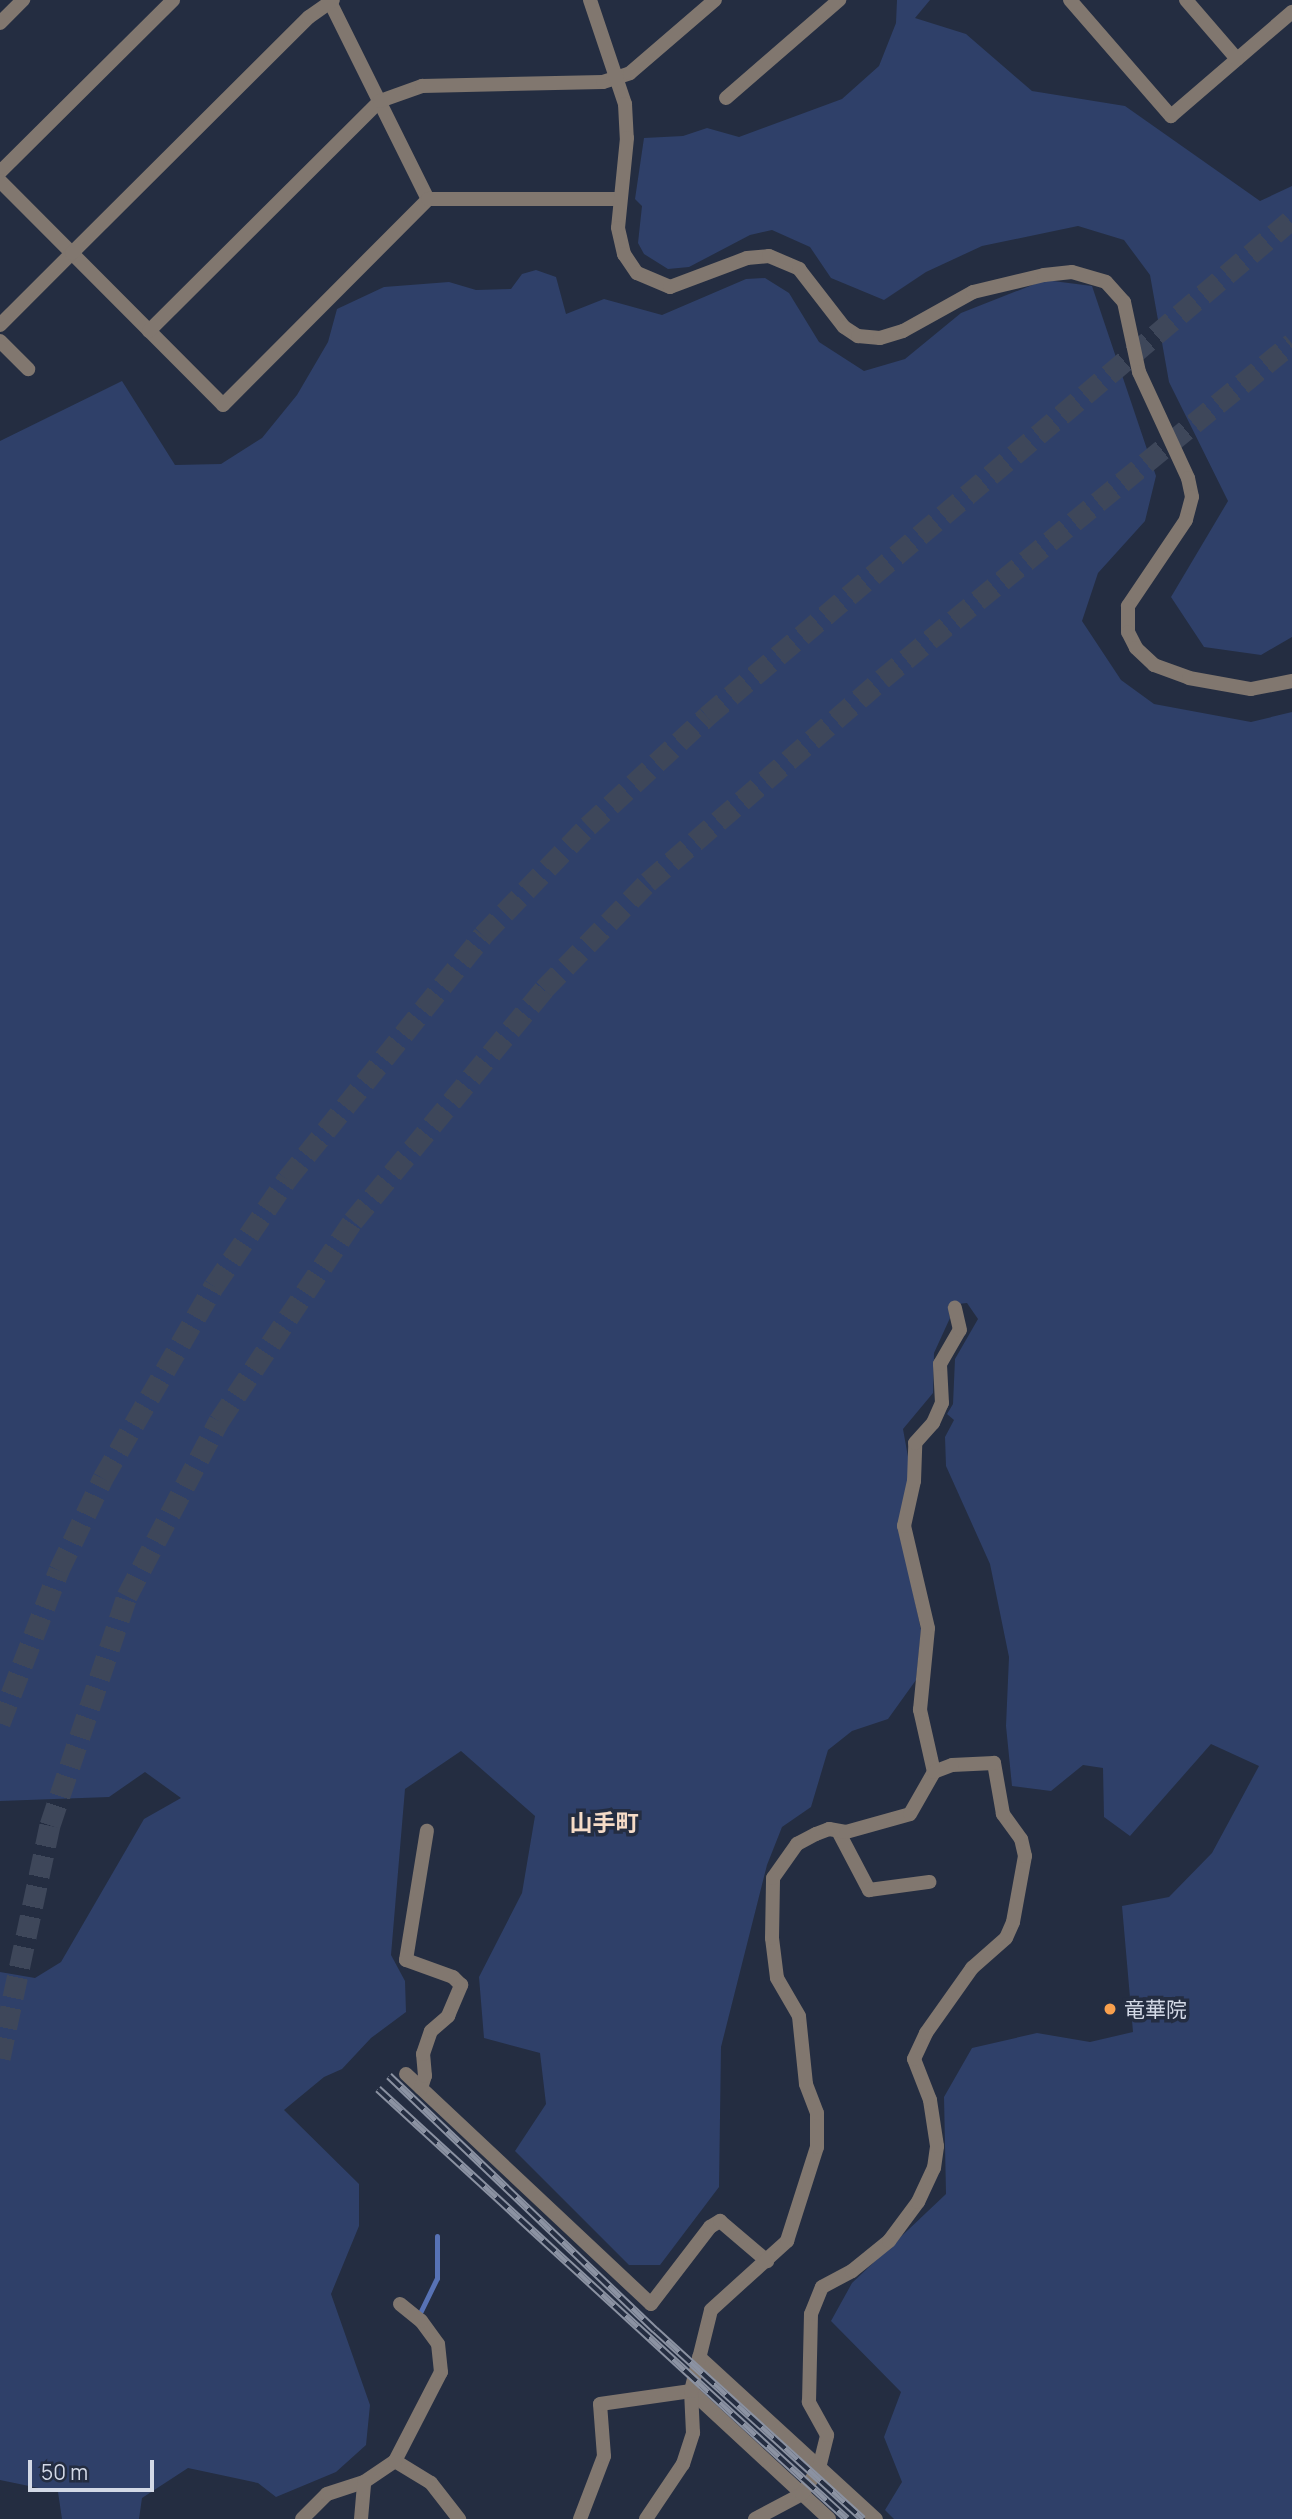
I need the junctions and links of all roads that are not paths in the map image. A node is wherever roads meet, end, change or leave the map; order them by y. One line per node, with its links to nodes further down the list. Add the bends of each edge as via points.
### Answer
1 (23, 0): 10 (street)
2 (173, 0): 15 (street)
3 (331, 0): 14 (street); 19 (street)
4 (590, 0): 12 (street)
5 (715, 0): 12 (street, via 630,73)
6 (839, 0): 13 (street)
7 (1070, 0): 11 (street, via 1171,116)
8 (1186, 0): 11 (street)
9 (1292, 12): 11 (street)
10 (0, 23)
11 (1237, 59)
12 (618, 77): 14 (street, via 603,82 422,86); 18 (street, via 627,122)
13 (726, 98)
14 (380, 101): 17 (street); 21 (street)
15 (0, 172)
16 (0, 181): 19 (street)
17 (428, 199): 18 (street); 21 (street, via 223,405)
18 (620, 199): 24 (street, via 622,246 643,278 670,287 747,258 778,258 799,270 844,327 858,336 880,338 903,331 973,292 1044,275 1072,272 1106,282 1124,302 1139,372 1188,478 1192,497 1186,520 1128,606 1128,632 1136,649 1154,665 1189,678 1251,689)
19 (72, 253): 20 (street); 21 (street)
20 (0, 325)
21 (149, 331)
22 (0, 341): 23 (street)
23 (28, 369)
24 (1292, 681)
25 (956, 1308): 26 (street, via 960,1330 940,1364 942,1403 933,1423 915,1443 914,1481 904,1526 928,1628 920,1710)
26 (933, 1772): 27 (street, via 910,1814); 37 (street, via 952,1765 993,1763 1003,1814 1021,1839 1025,1856 1006,1938 972,1968 926,2033 914,2059 930,2100 937,2146 934,2168 918,2202 889,2241 852,2271 822,2287 810,2314 809,2402 827,2435)
27 (838, 1830): 29 (street, via 869,1890); 32 (street, via 829,1829 797,1844 773,1878 777,1978 799,2017 806,2084 817,2113 817,2147 787,2241)
28 (427, 1831): 31 (street, via 406,1960 453,1977 461,1985 448,2016 431,2031 422,2054 425,2076)
29 (929, 1882)
30 (406, 2074): 31 (street)
31 (421, 2088): 32 (street, via 651,2304 709,2227 720,2221)
32 (767, 2261): 34 (street, via 711,2310)
33 (401, 2304): 36 (street, via 438,2344 441,2372)
34 (699, 2357): 35 (street); 37 (street)
35 (691, 2391): 39 (street); 43 (street, via 600,2404 604,2456); 44 (street, via 693,2433 683,2465)
36 (396, 2461): 38 (street); 42 (street, via 431,2483)
37 (819, 2468): 39 (street); 47 (street)
38 (365, 2482): 40 (street, via 327,2494); 41 (street)
39 (802, 2494): 45 (street); 46 (street)
40 (302, 2519)
41 (361, 2519)
42 (459, 2519)
43 (580, 2519)
44 (646, 2519)
45 (755, 2519)
46 (829, 2519)
47 (876, 2519)

